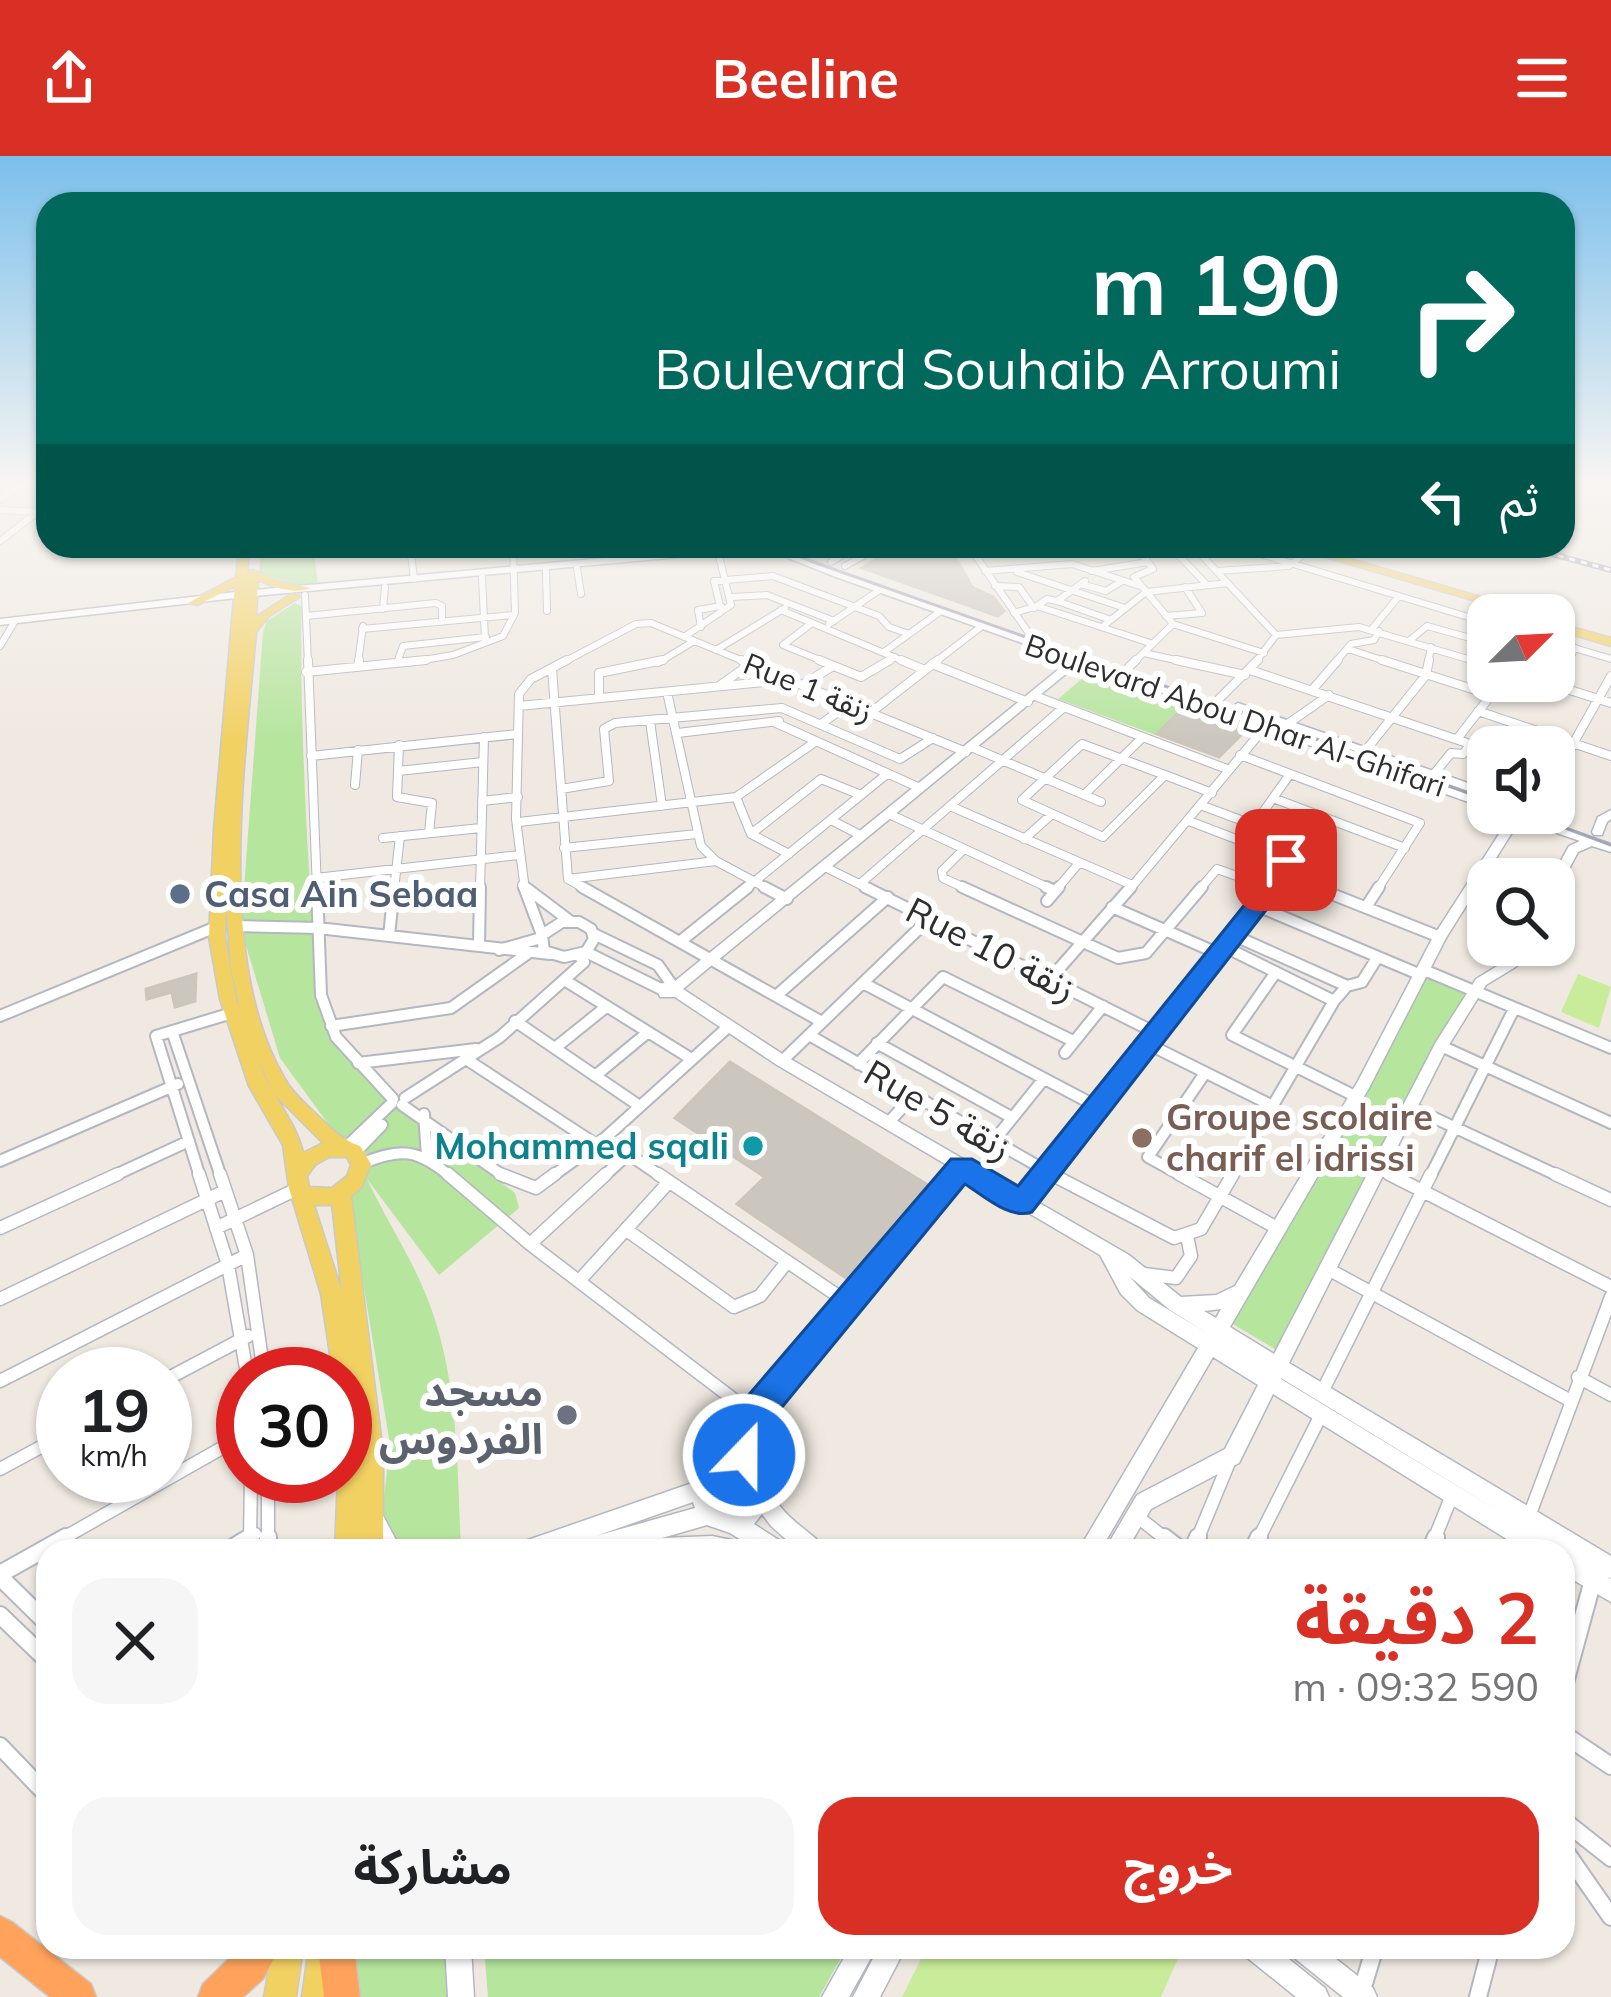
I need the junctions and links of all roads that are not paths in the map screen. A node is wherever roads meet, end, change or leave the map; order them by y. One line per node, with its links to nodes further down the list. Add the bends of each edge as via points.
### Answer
1 (247, 568): 26 (main road)
2 (250, 568): 26 (main road)
3 (413, 568): 28 (street)
4 (512, 568): 25 (street)
5 (552, 568): 25 (street)
6 (577, 568): 22 (street); 41 (street)
7 (723, 568): 29 (street)
8 (820, 568): 37 (street, Boulevard Abou Dhar Al-Ghifari)
9 (850, 568): 79 (street, Boulevard Abou Dhar Al-Ghifari)
10 (983, 568): 23 (street)
11 (1023, 568): 21 (street)
12 (1075, 568): 30 (street)
13 (1126, 568): 30 (street)
14 (1152, 568): 38 (street, via 1134,575)
15 (1191, 568): 33 (street)
16 (1213, 568): 24 (street)
17 (1230, 568): 24 (street)
18 (1334, 568): 42 (street)
19 (1353, 568): 45 (main road)
20 (1357, 568): 43 (main road)
21 (1009, 569): 23 (street); 39 (street)
22 (546, 571): 25 (street); 57 (street)
23 (985, 571): 34 (street)
24 (1216, 571): 32 (street)
25 (512, 572): 27 (street); 28 (street); 60 (street)
26 (248, 576): 40 (main road); 44 (main road); 47 (main road)
27 (482, 577): 35 (street); 63 (street)
28 (414, 579): 40 (street)
29 (726, 579): 46 (street); 50 (street, via 713,582); 51 (street, via 773,576)
30 (1085, 579): 31 (street); 31 (street, via 1106,591); 39 (street)
31 (1122, 581): 38 (street)
32 (1228, 583): 33 (street); 81 (street)
33 (1207, 585): 36 (street)
34 (995, 586): 52 (street, via 1019,587); 59 (street)
35 (385, 587): 40 (street); 54 (street)
36 (1185, 587): 38 (street); 65 (street, via 1202,613)
37 (881, 589): 51 (street); 58 (street, Boulevard Abou Dhar Al-Ghifari)
38 (1143, 589): 53 (street); 65 (street)
39 (1071, 591): 48 (street); 53 (street)
40 (302, 593): 44 (street); 61 (street); 76 (main road)
41 (581, 594)
42 (1399, 596): 62 (street); 78 (street)
43 (1467, 597)
44 (246, 598): 47 (street); 76 (main road); 236 (main road)
45 (1467, 600)
46 (731, 601): 49 (street, via 763,595); 50 (street); 71 (street)
47 (200, 602): 66 (street)
48 (1058, 602): 52 (street); 64 (street)
49 (790, 604): 55 (street); 68 (street)
50 (720, 606): 71 (street, via 698,610)
51 (855, 606): 68 (street); 80 (street)
52 (1036, 607): 59 (street); 73 (street)
53 (1124, 608): 64 (street)
54 (383, 609): 56 (street); 67 (street, via 441,604)
55 (781, 610): 70 (street); 93 (street)
56 (365, 611): 61 (street); 77 (street)
57 (547, 611)
58 (941, 611): 72 (street, Boulevard Abou Dhar Al-Ghifari); 80 (street)
59 (1014, 613): 79 (street)
60 (513, 615): 63 (street); 85 (street, via 508,631)
61 (306, 616): 108 (street)
62 (1467, 616)
63 (486, 618): 67 (street); 85 (street)
64 (1111, 620): 73 (street)
65 (1169, 620): 88 (street); 96 (street)
66 (15, 621): 69 (street); 89 (street)
67 (442, 621): 77 (street)
68 (834, 621): 74 (street)
69 (0, 622)
70 (812, 623): 74 (street); 103 (street, via 783,645)
71 (701, 626): 82 (street)
72 (982, 626): 100 (street, Boulevard Abou Dhar Al-Ghifari); 105 (street)
73 (1102, 627): 88 (street)
74 (824, 628): 94 (street)
75 (1575, 628): 84 (main road)
76 (252, 629): 235 (main road, via 236,804)
77 (362, 629): 104 (street)
78 (1376, 630): 81 (street); 86 (street); 92 (street, via 1374,640)
79 (1028, 632): 106 (street, Boulevard Abou Dhar Al-Ghifari)
80 (909, 634): 94 (street)
81 (1276, 635): 96 (street)
82 (684, 637): 87 (street, Rue 1 زنقة); 107 (street, Rue 1 زنقة, via 636,624)
83 (1467, 637): 86 (street, via 1420,628)
84 (1611, 639)
85 (484, 640): 101 (street, via 450,656); 101 (street, via 403,646)
86 (1410, 640): 90 (street)
87 (694, 641): 93 (street, Rue 1 زنقة); 120 (street, via 658,663 599,673)
88 (1153, 644): 95 (street)
89 (0, 646)
90 (1431, 647): 98 (street); 110 (street)
91 (1575, 648): 99 (street)
92 (1348, 649): 110 (street); 116 (street)
93 (716, 650): 102 (street, Rue 1 زنقة)
94 (884, 652): 97 (street)
95 (1144, 653): 106 (street); 109 (street)
96 (1264, 653): 109 (street)
97 (895, 657): 103 (street, via 864,676); 105 (street)
98 (1467, 658)
99 (1611, 659)
100 (1077, 660): 121 (street); 139 (street, Boulevard Abou Dhar Al-Ghifari)
101 (397, 663): 104 (street)
102 (750, 664): 112 (street, Rue 1 زنقة); 114 (street)
103 (833, 666): 113 (street)
104 (358, 667): 108 (street)
105 (929, 667): 121 (street); 132 (street)
106 (1129, 668): 122 (street, Boulevard Abou Dhar Al-Ghifari)
107 (552, 669): 124 (street); 128 (street, via 521,688)
108 (306, 672): 156 (street)
109 (1247, 672): 116 (street); 122 (street)
110 (1426, 675): 115 (street); 133 (street)
111 (1611, 676): 123 (street)
112 (790, 680): 113 (street, Rue 1 زنقة); 114 (street)
113 (802, 685): 127 (street, Rue 1 زنقة)
114 (718, 687): 117 (street)
115 (1467, 687)
116 (1313, 689): 119 (street)
117 (667, 692): 120 (street); 134 (street)
118 (1575, 692): 123 (street)
119 (1329, 694): 133 (street); 136 (street)
120 (599, 698): 124 (street)
121 (1031, 699): 129 (street); 151 (street)
122 (1219, 699): 136 (street, Boulevard Abou Dhar Al-Ghifari)
123 (1598, 699): 126 (street); 149 (street)
124 (555, 702): 128 (street); 171 (street)
125 (1485, 702): 131 (street)
126 (1611, 703)
127 (849, 704): 132 (street, Rue 1 زنقة); 138 (street)
128 (519, 706): 142 (street)
129 (1063, 708): 144 (street); 159 (street)
130 (790, 711): 134 (street); 137 (street); 138 (street)
131 (1478, 711): 140 (street); 146 (street)
132 (870, 713): 145 (street, Rue 1 زنقة)
133 (1392, 717): 146 (street); 154 (street)
134 (675, 718): 135 (street); 141 (street)
135 (650, 721): 171 (street, via 604,729 607,784); 182 (street)
136 (1288, 723): 154 (street, Boulevard Abou Dhar Al-Ghifari)
137 (776, 724): 141 (street); 147 (street)
138 (821, 724): 145 (street, via 900,758)
139 (1266, 726): 155 (street); 178 (street, Boulevard Abou Dhar Al-Ghifari)
140 (1523, 726)
141 (678, 733): 181 (street)
142 (518, 734): 143 (street); 175 (street)
143 (484, 737): 150 (street); 160 (street)
144 (1142, 737): 158 (street); 161 (street)
145 (933, 738): 151 (street, Rue 1 زنقة)
146 (1456, 739): 148 (street)
147 (815, 742): 163 (street); 176 (street)
148 (1467, 743)
149 (1575, 743): 157 (street)
150 (399, 745): 153 (street); 162 (street)
151 (969, 749): 159 (street, Rue 1 زنقة); 170 (street)
152 (1467, 749): 164 (street, via 1451,752)
153 (358, 750): 156 (street); 168 (street)
154 (1366, 750): 164 (street, Boulevard Abou Dhar Al-Ghifari)
155 (1240, 755): 161 (street); 166 (street)
156 (310, 756): 218 (street)
157 (1611, 756)
158 (1121, 759): 165 (street); 167 (street, via 1082,744); 174 (street)
159 (1001, 761): 167 (street, Rue 1 زنقة); 183 (street)
160 (483, 762): 162 (street); 179 (street)
161 (1227, 769): 172 (street)
162 (398, 771): 196 (street, via 399,799 432,803)
163 (887, 774): 170 (street); 173 (street)
164 (1434, 774): 169 (street, Boulevard Abou Dhar Al-Ghifari)
165 (1165, 775): 172 (street); 186 (street, via 1105,837)
166 (1290, 775): 177 (street); 206 (street, via 1420,824)
167 (1042, 778): 174 (street, Rue 1 زنقة); 186 (street, via 1022,802)
168 (355, 785)
169 (1467, 786)
170 (920, 788): 185 (street)
171 (561, 789): 188 (street)
172 (1211, 794): 184 (street)
173 (861, 795): 189 (street); 198 (street, via 820,779)
174 (1084, 795): 180 (street, Rue 1 زنقة)
175 (518, 797): 179 (street); 191 (street)
176 (736, 797): 181 (street); 198 (street)
177 (1273, 798): 192 (street); 206 (street)
178 (1467, 798)
179 (482, 802): 194 (street)
180 (1101, 802)
181 (694, 803): 182 (street); 197 (street)
182 (662, 806): 188 (street)
183 (950, 806): 195 (street); 204 (street)
184 (1203, 806): 190 (street); 192 (street)
185 (889, 814): 195 (street); 201 (street)
186 (1051, 815): 204 (street)
187 (1611, 815): 202 (street, via 1602,820)
188 (562, 817): 191 (street); 205 (street)
189 (831, 820): 201 (street); 209 (street)
190 (1189, 821): 217 (street, via 1282,857); 223 (street)
191 (519, 822): 210 (street)
192 (1254, 824): 224 (street, via 1324,851)
193 (1575, 826): 202 (street)
194 (481, 828): 196 (street); 212 (street)
195 (924, 830): 208 (street); 221 (street)
196 (429, 833): 200 (street)
197 (697, 834): 205 (street); 213 (street)
198 (751, 834): 209 (street)
199 (1505, 834): 243 (street)
200 (400, 836): 203 (street); 216 (street)
201 (862, 836): 215 (street)
202 (1604, 837): 207 (street); 211 (street)
203 (383, 838)
204 (1024, 839): 214 (street)
205 (564, 848): 219 (street)
206 (1405, 848): 231 (street)
207 (1611, 848)
208 (964, 849): 214 (street, via 1051,896); 245 (street, via 943,878)
209 (789, 854): 220 (street)
210 (519, 855): 212 (street); 222 (street)
211 (1568, 858)
212 (480, 860): 216 (street); 226 (street)
213 (716, 861): 219 (street); 220 (street)
214 (1079, 863): 223 (street)
215 (825, 867): 221 (street, Rue 10 زنقة); 228 (street)
216 (398, 870): 218 (street); 229 (street)
217 (1282, 874): 224 (street); 225 (street)
218 (316, 878): 237 (street)
219 (568, 879): 244 (street)
220 (755, 881): 228 (street); 244 (street)
221 (860, 884): 227 (street, Rue 10 زنقة)
222 (522, 885): 234 (street); 242 (street)
223 (1132, 885): 232 (street)
224 (1309, 885): 231 (street)
225 (1270, 888): 230 (street); 238 (street, via 1217,869)
226 (479, 895): 229 (street); 246 (street)
227 (888, 897): 233 (street, Rue 10 زنقة); 263 (street)
228 (787, 899): 253 (street)
229 (393, 903): 241 (street)
230 (1255, 905): 240 (street); 252 (street)
231 (1366, 907): 243 (street)
232 (1112, 908): 238 (street); 245 (street)
233 (930, 918): 257 (street, Rue 10 زنقة); 259 (street)
234 (570, 921): 239 (street); 242 (street)
235 (236, 926): 237 (street); 313 (main road, via 250,1013 272,1074)
236 (217, 927): 269 (main road); 270 (street)
237 (318, 928): 241 (street); 273 (street)
238 (1165, 931): 245 (street, via 1136,957); 248 (street)
239 (594, 934): 251 (street); 261 (street, via 658,965)
240 (1232, 934): 248 (street); 260 (street)
241 (389, 936): 246 (street)
242 (542, 937): 247 (street); 250 (street)
243 (1440, 937): 256 (street)
244 (682, 940): 253 (street)
245 (1081, 944): 257 (street)
246 (479, 945): 247 (street)
247 (499, 950): 249 (street)
248 (1220, 950): 255 (street); 278 (street)
249 (527, 954): 250 (street); 273 (street, via 452,1008)
250 (550, 954): 251 (street)
251 (583, 954): 258 (street); 261 (street)
252 (1377, 958): 256 (street); 260 (street, via 1363,982)
253 (714, 960): 261 (street); 263 (street)
254 (1506, 966): 262 (street)
255 (1276, 972): 264 (street); 291 (street, via 1232,1032)
256 (1423, 973): 262 (street); 299 (street)
257 (1050, 979): 265 (street, Rue 10 زنقة)
258 (566, 981): 266 (street); 271 (street)
259 (863, 982): 267 (street); 272 (street)
260 (1347, 986): 264 (street)
261 (672, 988): 274 (street)
262 (1476, 992): 268 (street); 281 (street)
263 (776, 996): 272 (street)
264 (1334, 1001): 291 (street)
265 (1103, 1006): 278 (street, Rue 10 زنقة); 279 (street)
266 (606, 1007): 276 (street); 283 (street)
267 (910, 1009): 279 (street, via 936,980 948,978); 280 (street); 296 (street)
268 (1514, 1009): 284 (street); 292 (street)
269 (232, 1013): 275 (street); 321 (main road, via 258,1086 292,1144)
270 (0, 1016)
271 (515, 1021): 282 (street); 283 (street)
272 (822, 1022): 277 (street)
273 (331, 1026): 289 (street)
274 (728, 1027): 286 (street); 288 (street)
275 (172, 1031): 295 (street); 297 (street, via 156,1036)
276 (647, 1033): 286 (street); 294 (street)
277 (809, 1035): 288 (street); 290 (street, Rue 5 زنقة)
278 (1152, 1038): 293 (street, Rue 10 زنقة); 303 (street)
279 (1073, 1041): 285 (street)
280 (877, 1043): 290 (street); 306 (street)
281 (1442, 1046): 292 (street); 304 (street)
282 (479, 1048): 287 (street); 289 (street)
283 (555, 1048): 294 (street)
284 (1611, 1048)
285 (1065, 1053)
286 (690, 1058): 301 (street)
287 (466, 1059): 300 (street); 311 (street)
288 (782, 1061): 308 (street)
289 (358, 1063): 300 (street)
290 (858, 1064): 298 (street, Rue 5 زنقة)
291 (1295, 1065): 299 (street); 302 (street)
292 (1482, 1065): 307 (street); 309 (street)
293 (1205, 1073): 302 (street, Rue 10 زنقة); 325 (street, via 1148,1157)
294 (596, 1076): 301 (street)
295 (188, 1079): 297 (street); 323 (street)
296 (1043, 1080): 303 (street); 306 (street)
297 (172, 1086): 310 (street); 316 (street)
298 (913, 1096): 308 (street); 312 (street, Rue 5 زنقة)
299 (1357, 1096): 332 (street)
300 (397, 1102): 305 (street); 313 (street)
301 (638, 1105): 311 (street)
302 (1271, 1105): 325 (street)
303 (1098, 1107): 319 (street)
304 (1411, 1107): 309 (street); 318 (street)
305 (424, 1114): 311 (street, via 531,1189); 315 (street)
306 (1011, 1117): 312 (street)
307 (1611, 1123)
308 (888, 1124): 317 (street)
309 (1453, 1128): 322 (street); 327 (street)
310 (189, 1141): 326 (street); 330 (street)
311 (601, 1142): 314 (street)
312 (993, 1142): 319 (street, Rue 5 زنقة)
313 (350, 1153): 315 (street); 321 (main road, via 310,1158); 324 (main road, via 355,1182)
314 (628, 1154): 320 (street); 335 (street)
315 (427, 1156): 335 (street)
316 (0, 1161)
317 (962, 1167): 328 (street); 348 (street)
318 (1377, 1168): 322 (street); 340 (street)
319 (1049, 1169): 328 (street); 334 (street, Rue 5 زنقة, via 1167,1236)
320 (668, 1183): 333 (street); 338 (street)
321 (300, 1185): 324 (main road, via 321,1198); 329 (street); 355 (main road)
322 (1420, 1190): 343 (street); 345 (street)
323 (225, 1191): 326 (street); 329 (street)
324 (341, 1193): 380 (main road)
325 (1220, 1196): 332 (street); 334 (street)
326 (207, 1199): 331 (street); 347 (street)
327 (1611, 1200)
328 (1022, 1203): 336 (street)
329 (234, 1220): 331 (street); 337 (street)
330 (0, 1228)
331 (216, 1228): 339 (street)
332 (1279, 1228): 344 (street)
333 (628, 1231): 338 (street, via 734,1307 760,1296); 342 (street)
334 (1192, 1234): 341 (street, via 1193,1250 1176,1278)
335 (530, 1244): 342 (street)
336 (1108, 1254): 341 (street); 352 (street, via 1135,1298)
337 (247, 1256): 339 (street); 350 (street)
338 (787, 1262): 348 (street)
339 (228, 1265): 351 (street); 359 (street)
340 (1325, 1268): 345 (street); 357 (street)
341 (1141, 1274): 349 (street)
342 (579, 1281): 363 (street)
343 (1611, 1287)
344 (1243, 1290): 349 (street, via 1217,1303); 352 (street)
345 (1372, 1293): 360 (street); 362 (street)
346 (1611, 1297): 358 (street)
347 (0, 1299)
348 (847, 1302): 364 (street)
349 (1176, 1304): 352 (street)
350 (261, 1328): 351 (street); 354 (street)
351 (244, 1338): 353 (street); 356 (street)
352 (1215, 1338): 357 (street); 397 (street)
353 (245, 1347)
354 (262, 1347)
355 (340, 1347)
356 (192, 1366)
357 (1275, 1376): 360 (street); 365 (street); 368 (street)
358 (1578, 1377): 361 (street); 362 (street)
359 (0, 1382)
360 (1322, 1392): 381 (street)
361 (1611, 1395)
362 (1571, 1401): 381 (street)
363 (740, 1404): 364 (street); 370 (street)
364 (754, 1415): 371 (street)
365 (1321, 1415): 374 (street); 401 (street)
366 (36, 1450): 369 (street)
367 (216, 1451): 385 (street)
368 (1232, 1456): 379 (street); 400 (street)
369 (0, 1469)
370 (719, 1469): 371 (street); 372 (street)
371 (744, 1470): 373 (street)
372 (703, 1489): 378 (street); 392 (street)
373 (758, 1490): 382 (street, via 749,1515); 396 (street)
374 (1452, 1495): 402 (street); 403 (street)
375 (251, 1503): 386 (street)
376 (268, 1503): 383 (street)
377 (349, 1503): 389 (main road)
378 (709, 1514): 382 (street); 384 (street)
379 (1134, 1514): 398 (street); 399 (street)
380 (373, 1516): 390 (main road); 391 (street)
381 (1528, 1519): 404 (street)
382 (733, 1523): 395 (street)
383 (268, 1527): 387 (street); 388 (street)
384 (630, 1537): 393 (street); 394 (street)
385 (63, 1539)
386 (251, 1539)
387 (256, 1539)
388 (268, 1539)
389 (347, 1539)
390 (372, 1539)
391 (385, 1539)
392 (559, 1539)
393 (623, 1539)
394 (634, 1539)
395 (759, 1539)
396 (801, 1539)
397 (1095, 1539)
398 (1120, 1539)
399 (1166, 1539)
400 (1197, 1539)
401 (1258, 1539)
402 (1435, 1539)
403 (1525, 1539)
404 (1553, 1539)
405 (36, 1554): 408 (street)
406 (1575, 1556): 409 (street)
407 (1575, 1567): 409 (street)
408 (0, 1575): 410 (street)
409 (1605, 1580): 413 (street)
410 (36, 1612)
411 (0, 1615): 412 (street)
412 (36, 1649)
413 (1575, 1659)
414 (1575, 1742): 416 (street)
415 (0, 1746): 417 (street)
416 (1611, 1766)
417 (36, 1784)
418 (1575, 1830): 419 (street)
419 (1611, 1858)
420 (1575, 1865): 421 (street)
421 (1611, 1917)
422 (0, 1934): 435 (highway)
423 (254, 1959): 436 (highway)
424 (286, 1959): 437 (main road)
425 (323, 1959): 438 (main road)
426 (337, 1959): 439 (highway)
427 (459, 1959): 440 (street)
428 (857, 1959): 441 (street)
429 (887, 1959): 442 (street)
430 (1269, 1959): 443 (street)
431 (1316, 1959): 434 (street)
432 (1372, 1959): 434 (street)
433 (1488, 1959): 444 (street)
434 (1362, 1995)
435 (77, 1997)
436 (216, 1997)
437 (280, 1997)
438 (319, 1997)
439 (342, 1997)
440 (461, 1997)
441 (836, 1997)
442 (866, 1997)
443 (1316, 1997)
444 (1478, 1997)

